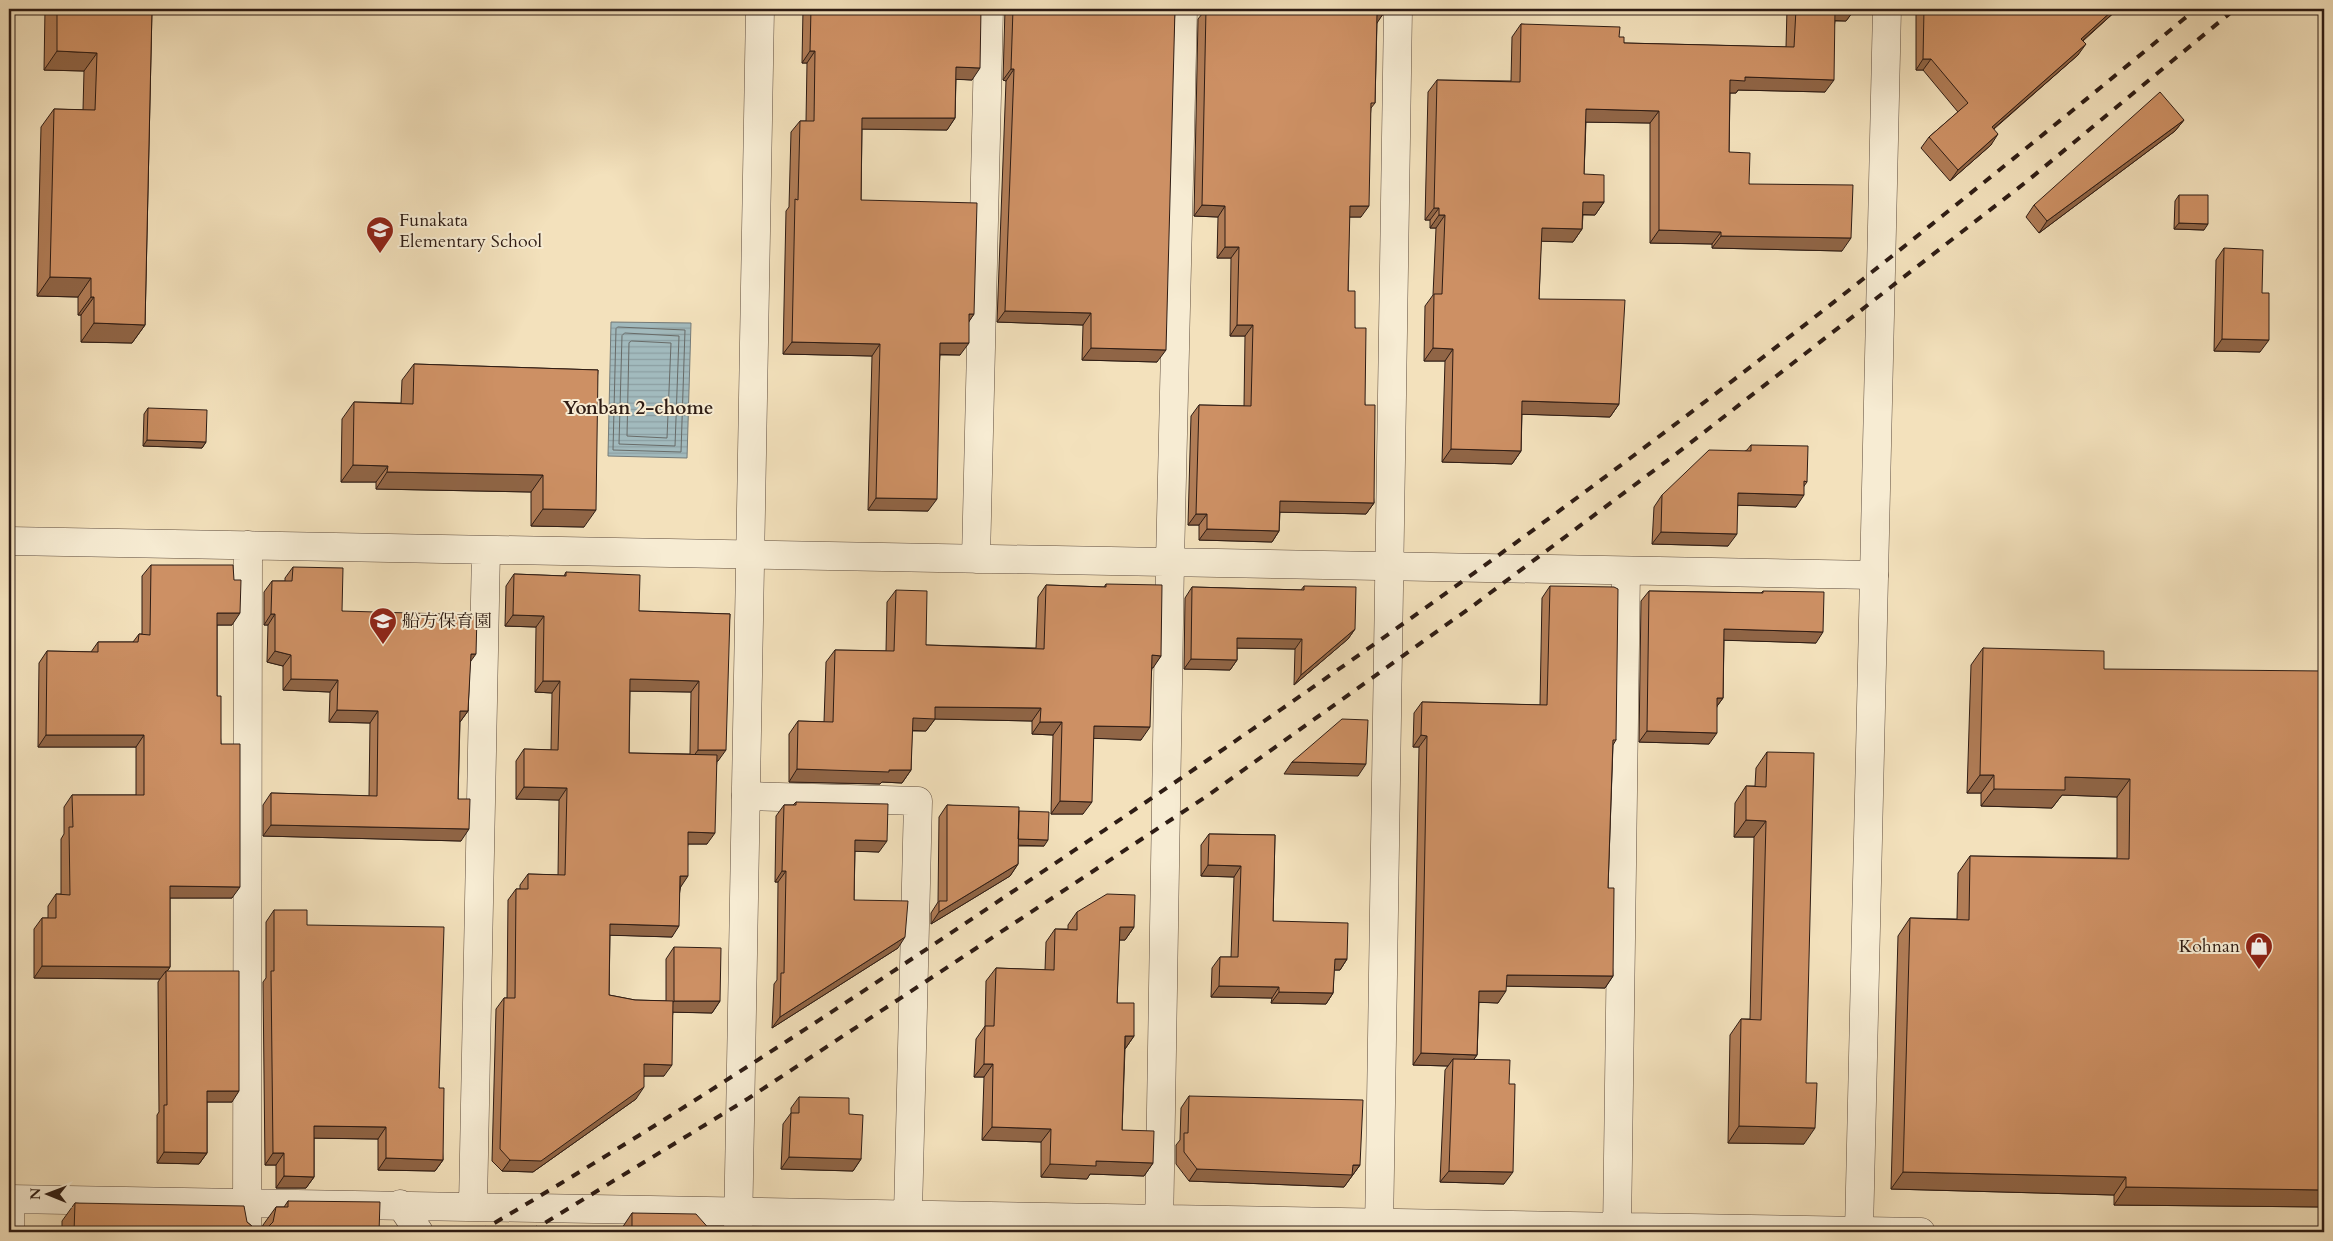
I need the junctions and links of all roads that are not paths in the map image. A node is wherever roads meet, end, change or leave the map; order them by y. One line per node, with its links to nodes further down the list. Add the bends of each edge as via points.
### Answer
1 (760, 9): 9 (street)
2 (989, 9): 10 (street)
3 (1183, 9): 11 (street)
4 (1398, 9): 12 (street)
5 (1887, 9): 14 (street)
6 (9, 541): 7 (street)
7 (248, 545): 8 (street); 17 (street)
8 (486, 550): 9 (street); 19 (street)
9 (751, 554): 10 (street); 15 (street)
10 (976, 559): 11 (street)
11 (1170, 562): 12 (street); 23 (street)
12 (1389, 566): 13 (street); 24 (street)
13 (1626, 571): 14 (street); 25 (street)
14 (1874, 575): 29 (street)
15 (746, 796): 20 (street, via 918,801); 21 (street)
16 (9, 1199): 17 (street); 26 (street)
17 (247, 1202): 18 (street); 27 (street)
18 (400, 1204): 19 (street); 28 (street)
19 (473, 1205): 21 (street)
20 (908, 1214): 21 (street); 22 (street)
21 (738, 1221)
22 (966, 1223): 23 (street)
23 (1159, 1225): 24 (street)
24 (1379, 1227): 25 (street)
25 (1617, 1230): 29 (street)
26 (10, 1232)
27 (247, 1232)
28 (418, 1232)
29 (1859, 1232): 30 (street)
30 (1920, 1232)

